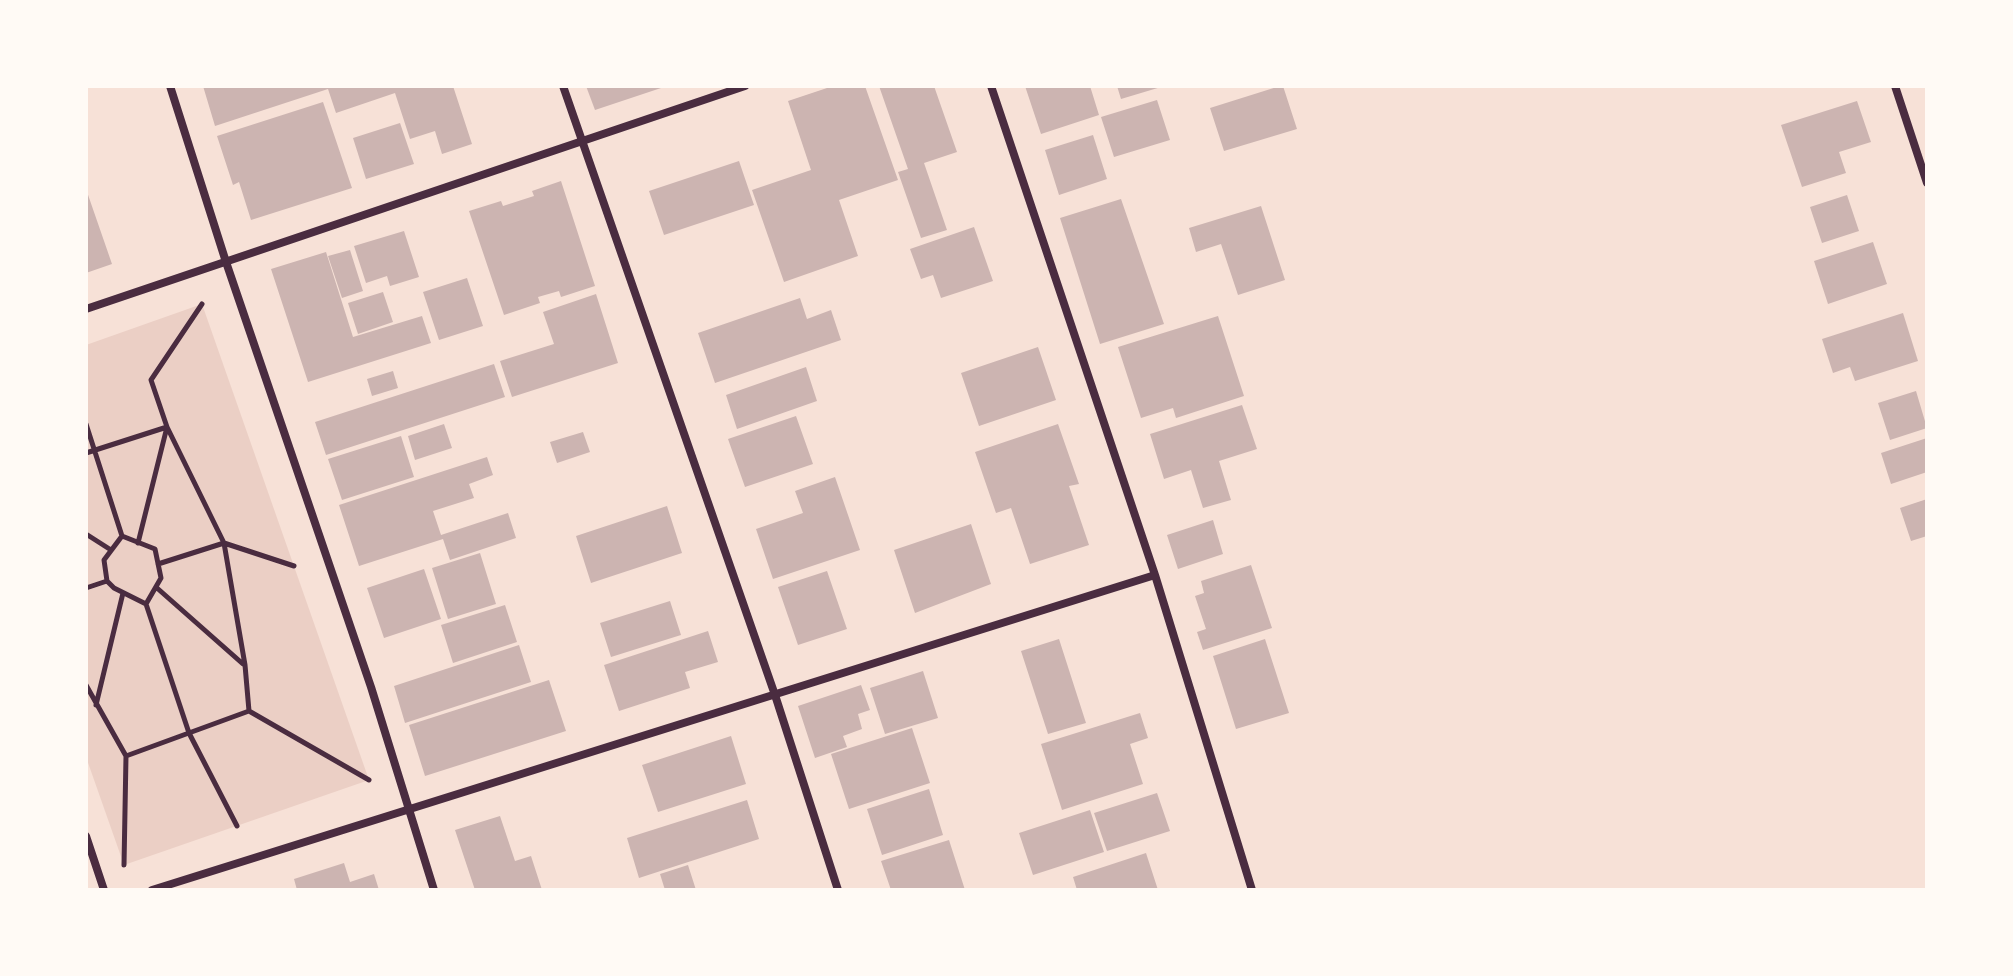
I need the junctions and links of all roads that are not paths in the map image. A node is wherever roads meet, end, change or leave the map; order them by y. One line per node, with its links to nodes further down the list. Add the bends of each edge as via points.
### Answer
1 (170, 86): 8 (street)
2 (563, 86): 6 (street)
3 (745, 86): 6 (street)
4 (991, 86): 10 (street)
5 (1895, 86): 7 (street)
6 (582, 141): 8 (street); 11 (street)
7 (1927, 183)
8 (226, 262): 9 (street); 12 (street)
9 (86, 309)
10 (1155, 575): 11 (street); 18 (street)
11 (775, 695): 12 (street); 17 (street)
12 (408, 810): 15 (street); 16 (street)
13 (86, 836): 14 (street)
14 (104, 890)
15 (152, 890)
16 (434, 890)
17 (838, 890)
18 (1252, 890)

